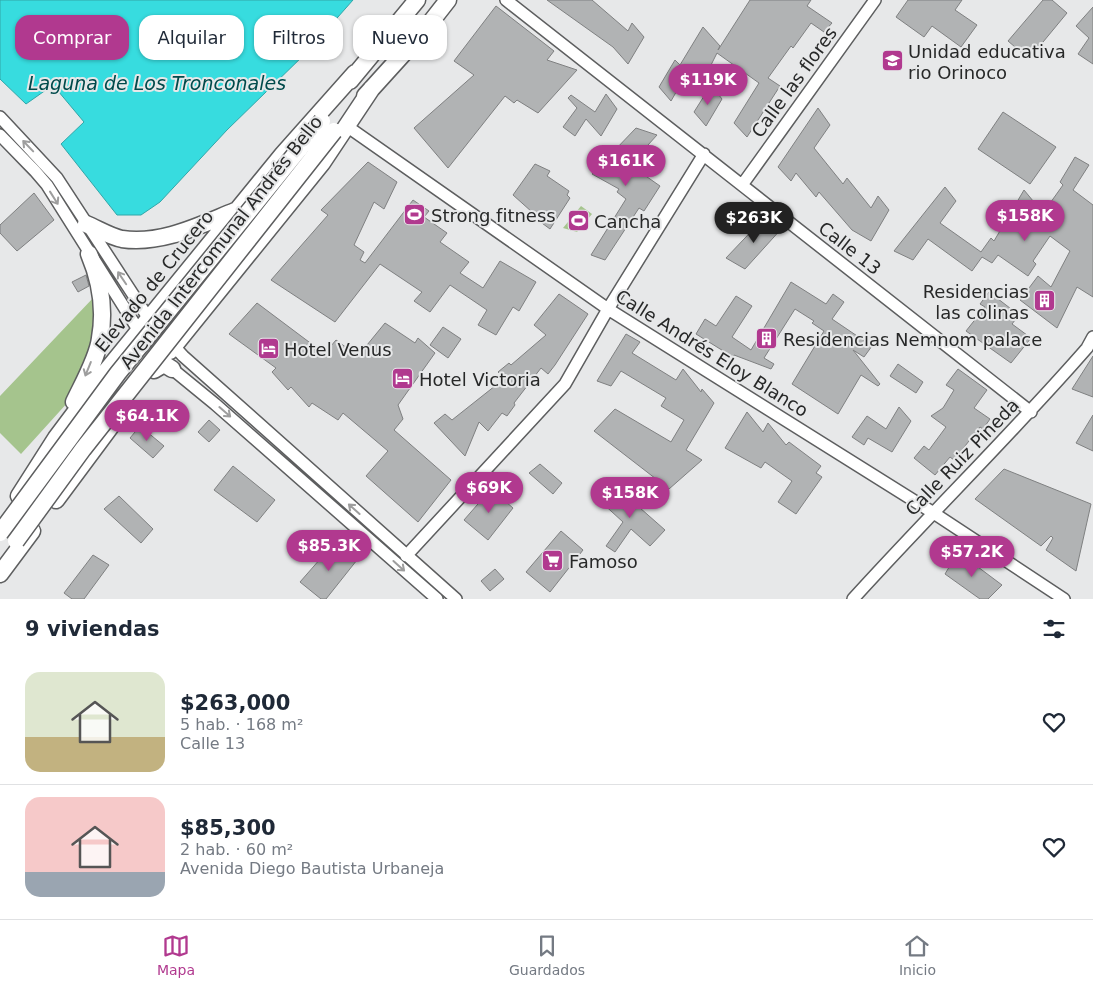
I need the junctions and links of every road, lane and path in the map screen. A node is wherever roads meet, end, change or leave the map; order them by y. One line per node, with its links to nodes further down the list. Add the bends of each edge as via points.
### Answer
1 (418, 0): 5 (main road, Avenida Intercomunal Andrés Bello)
2 (448, 0): 7 (main road, Avenida Intercomunal Andrés Bello, via 423,32)
3 (506, 0): 9 (street, Calle 13)
4 (875, 0): 10 (street, Calle las flores)
5 (355, 73): 7 (main road, Avenida Intercomunal Andrés Bello); 11 (main road, Elevado de Crucero)
6 (0, 117): 12 (street, one-way to 6, via 57,178)
7 (335, 126): 14 (street, Calle Andrés Eloy Blanco); 17 (main road, via 289,206); 22 (main road, Avenida Intercomunal Andrés Bello, bridge, via 118,373); 24 (main road, Avenida Intercomunal Andrés Bello, bridge, via 83,450)
8 (0, 135): 13 (street, one-way to 13, via 37,173)
9 (704, 154): 10 (street, Calle 13); 14 (street)
10 (742, 185): 18 (street, Calle 13)
11 (237, 210): 12 (main road, via 194,228 152,239 122,239); 15 (main road, Elevado de Crucero)
12 (86, 224): 15 (street, one-way to 12)
13 (89, 254): 15 (street); 19 (main road, one-way to 19, via 100,288 100,339 82,386)
14 (608, 309): 20 (street, Calle Andrés Eloy Blanco); 23 (street, via 565,384)
15 (144, 325): 17 (street); 17 (street); 19 (main road, Elevado de Crucero)
16 (1093, 337): 18 (street, Calle Ruiz Pineda)
17 (171, 356): 23 (street, one-way to 17); 25 (main road); 26 (street, one-way to 26, via 216,404)
18 (1031, 412): 20 (street, Calle Ruiz Pineda)
19 (56, 438): 21 (main road, Elevado de Crucero)
20 (932, 512): 28 (street, Calle Ruiz Pineda); 29 (street, Calle Andrés Eloy Blanco)
21 (0, 526)
22 (0, 533)
23 (406, 556): 27 (street)
24 (0, 565)
25 (0, 574)
26 (437, 599)
27 (456, 599)
28 (853, 599)
29 (1064, 599)

